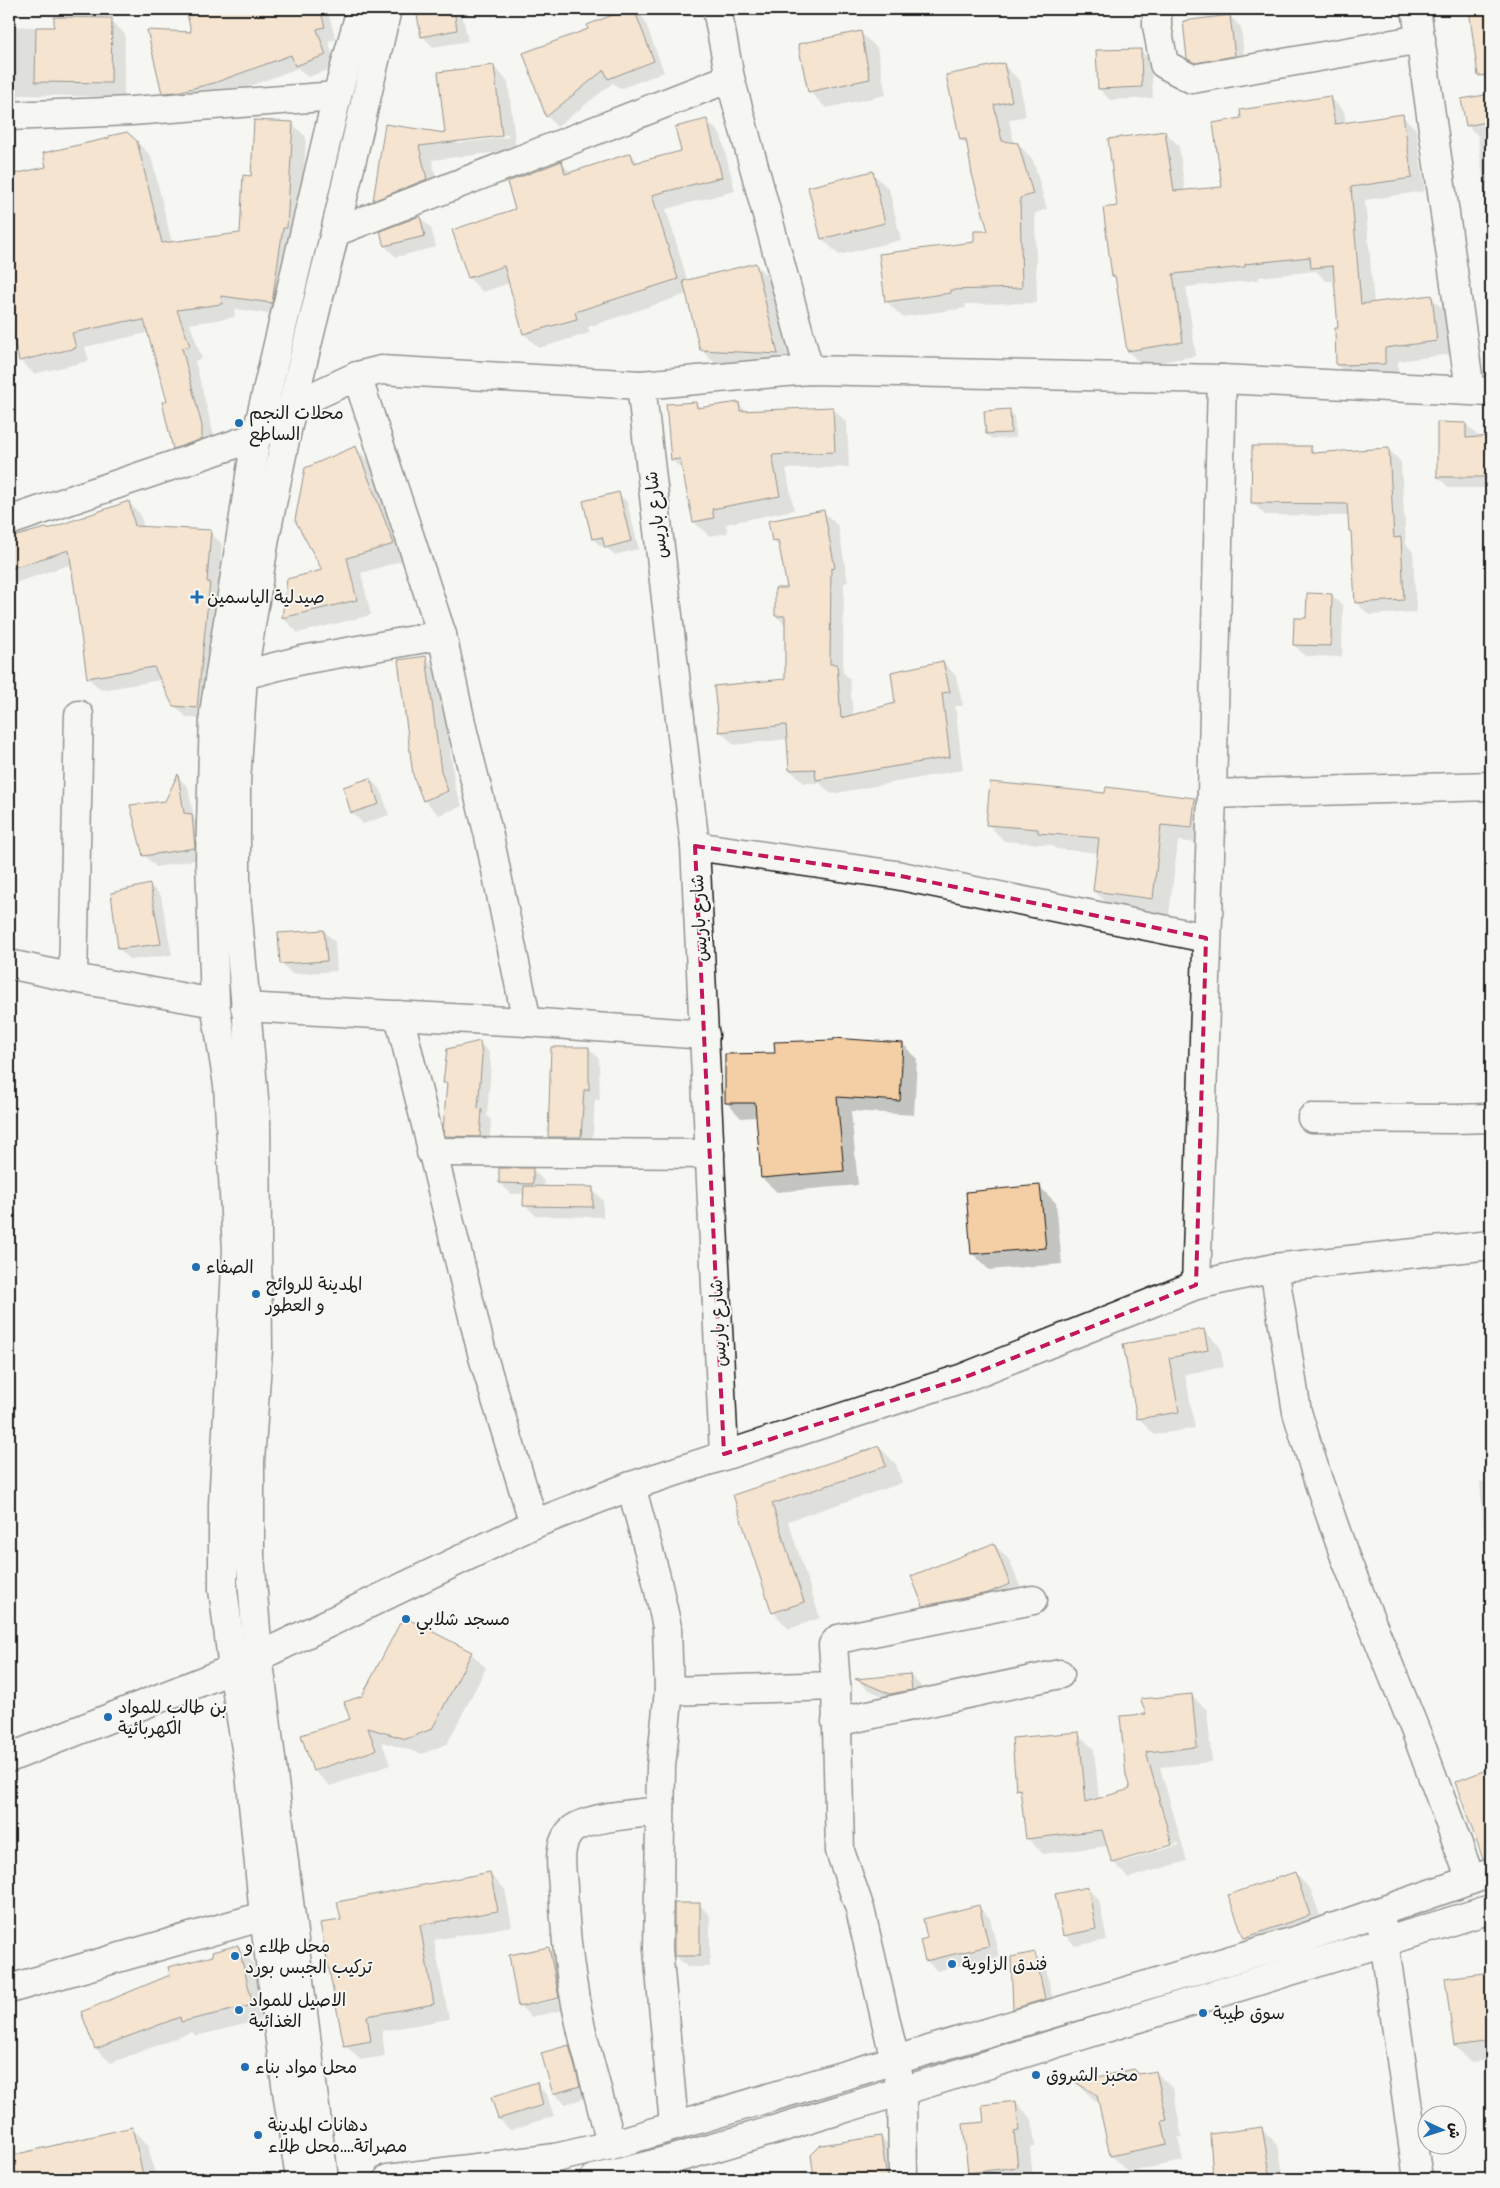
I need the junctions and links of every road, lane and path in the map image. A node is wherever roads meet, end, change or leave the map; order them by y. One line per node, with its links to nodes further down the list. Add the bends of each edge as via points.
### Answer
1 (361, 9): 8 (street)
2 (388, 9): 10 (street)
3 (717, 9): 7 (street)
4 (1157, 9): 6 (street, via 1164,64 1192,79)
5 (1416, 9): 6 (street)
6 (1421, 40): 15 (street)
7 (730, 78): 10 (street); 11 (street)
8 (337, 96): 9 (street); 17 (street)
9 (9, 116)
10 (335, 232): 16 (street)
11 (809, 370): 13 (street); 14 (street)
12 (357, 376): 14 (street, via 381,370); 16 (street); 19 (street)
13 (1222, 379): 15 (street); 23 (street)
14 (641, 384): 24 (street, شارع باريس)
15 (1481, 391)
16 (292, 406): 17 (street); 20 (street, via 265,538)
17 (256, 437): 18 (street); 28 (street, via 214,713 210,861)
18 (9, 521)
19 (442, 635): 20 (street, via 302,660); 31 (street, via 489,836)
20 (243, 675): 29 (street, via 236,783 236,895)
21 (79, 715): 27 (street)
22 (1491, 786): 23 (street)
23 (1212, 794): 25 (street)
24 (695, 846): 25 (street, via 896,875); 32 (street, شارع باريس)
25 (1206, 938): 39 (street)
26 (9, 964): 27 (street)
27 (73, 978): 28 (street)
28 (215, 1002): 45 (street, via 228,1085 234,1168 236,1250 223,1504 223,1589)
29 (245, 1007): 30 (street); 44 (street, via 256,1121 258,1350 250,1461 250,1555)
30 (399, 1015): 31 (street); 35 (street)
31 (527, 1022): 32 (street)
32 (705, 1035): 36 (street, شارع باريس)
33 (1312, 1118): 34 (street)
34 (1491, 1118)
35 (431, 1152): 36 (street); 42 (street, via 483,1357)
36 (710, 1154): 40 (street, شارع باريس)
37 (1491, 1245): 38 (street)
38 (1274, 1268): 39 (street); 52 (street, via 1297,1412 1318,1480 1345,1557 1416,1732)
39 (1196, 1285): 40 (street, via 963,1378)
40 (724, 1454): 41 (street)
41 (631, 1486): 42 (street); 48 (street, via 666,1626)
42 (534, 1524): 44 (street)
43 (1033, 1600): 47 (street, via 838,1639 833,1645)
44 (258, 1655): 45 (street); 64 (street)
45 (233, 1669): 50 (street); 55 (street, via 250,1773)
46 (1060, 1674): 49 (street)
47 (836, 1686): 48 (street); 49 (street)
48 (670, 1691): 51 (street, via 662,1748)
49 (836, 1722): 58 (street, via 840,1851 860,1909)
50 (9, 1758)
51 (660, 1812): 60 (street, via 658,1950); 61 (street, via 594,1820 579,1825 569,1831 561,1847 564,1930 578,2014)
52 (1481, 1876): 54 (street)
53 (1491, 1909): 56 (street)
54 (1380, 1911): 56 (street); 58 (street, via 1301,1939)
55 (264, 1916): 57 (street); 63 (street)
56 (1385, 1942): 59 (street); 68 (street)
57 (9, 1990)
58 (895, 2059): 59 (street); 60 (street)
59 (902, 2091): 62 (street); 67 (street)
60 (674, 2125): 61 (street)
61 (611, 2145): 65 (street, via 555,2158)
62 (658, 2172): 66 (street)
63 (300, 2179): 64 (street)
64 (324, 2179)
65 (388, 2179)
66 (594, 2179)
67 (903, 2179)
68 (1418, 2179)

